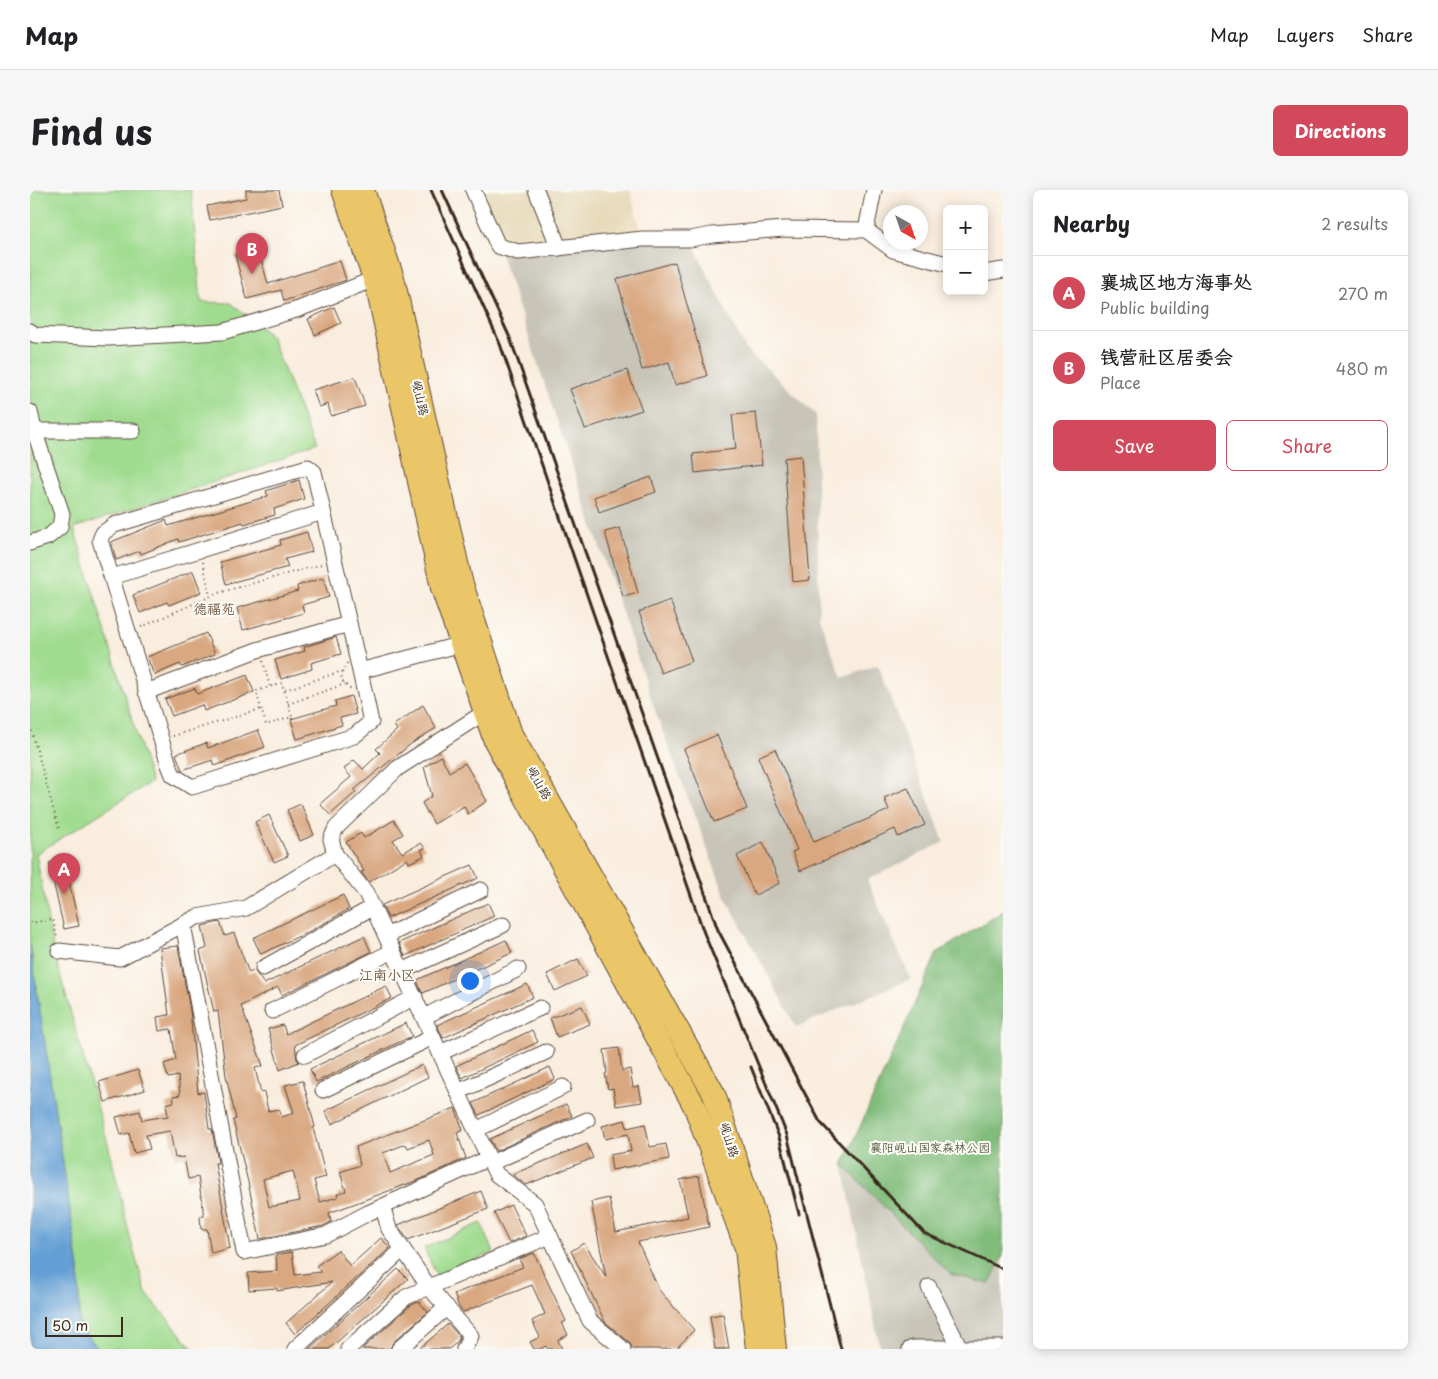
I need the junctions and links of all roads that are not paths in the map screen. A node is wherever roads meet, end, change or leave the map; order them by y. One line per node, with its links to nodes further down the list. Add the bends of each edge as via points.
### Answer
1 (343, 190): 11 (highway, 岘山路)
2 (363, 190): 23 (highway, 岘山路, via 393,278)
3 (473, 190): 7 (street, via 498,246 518,252)
4 (536, 190): 7 (street)
5 (874, 190): 6 (street)
6 (866, 230): 7 (street, via 784,229); 8 (street, via 893,250)
7 (558, 248)
8 (943, 263)
9 (1003, 270): 10 (street)
10 (988, 272)
11 (374, 280): 12 (street, via 299,309 222,332 108,338 35,335); 20 (highway, 岘山路, via 442,588)
12 (30, 331)
13 (30, 412): 14 (street)
14 (32, 431): 15 (street); 17 (street, via 62,514 60,527 48,538)
15 (133, 431)
16 (323, 512): 18 (street); 18 (street, via 314,472 308,467 123,522 103,532 100,540); 19 (street)
17 (30, 543)
18 (112, 578): 22 (street)
19 (349, 624): 21 (street); 22 (street, via 260,650)
20 (462, 644): 21 (street); 23 (highway, 岘山路)
21 (360, 671): 22 (street, via 371,722 354,736 192,787 173,775)
22 (146, 692)
23 (493, 708): 24 (street, via 398,768 336,828 331,839); 62 (highway, 岘山路, via 495,741 694,1107 746,1248); 63 (highway, 岘山路, via 511,734 714,1094 765,1247)
24 (335, 854): 26 (street); 27 (street, via 246,908 197,918)
25 (481, 890): 29 (street)
26 (373, 907): 29 (street); 32 (street)
27 (184, 924): 30 (street, via 120,958); 48 (street, via 244,1252 326,1234)
28 (503, 925): 34 (street)
29 (386, 936): 31 (street)
30 (59, 951)
31 (393, 951): 34 (street); 37 (street)
32 (263, 968)
33 (518, 969): 38 (street)
34 (402, 971): 35 (street)
35 (415, 998): 38 (street); 42 (street)
36 (540, 1008): 41 (street)
37 (272, 1011)
38 (424, 1017): 39 (street)
39 (433, 1037): 41 (street); 44 (street)
40 (546, 1052): 45 (street)
41 (440, 1053): 45 (street)
42 (305, 1055)
43 (563, 1087): 47 (street)
44 (322, 1090)
45 (458, 1092): 47 (street)
46 (587, 1120): 48 (street)
47 (476, 1130): 48 (street)
48 (490, 1161): 50 (street, via 496,1174 535,1204)
49 (385, 1215): 51 (street, via 389,1229)
50 (550, 1236): 52 (street); 61 (street, via 590,1321)
51 (403, 1249): 52 (street); 57 (street)
52 (429, 1287): 54 (street); 58 (street, via 406,1297)
53 (928, 1287): 55 (street)
54 (447, 1308): 59 (street); 60 (street, via 471,1336)
55 (960, 1348): 56 (street); 64 (street)
56 (1003, 1348)
57 (295, 1349)
58 (348, 1349)
59 (399, 1349)
60 (464, 1349)
61 (622, 1349)
62 (757, 1349)
63 (775, 1349)
64 (910, 1349)

